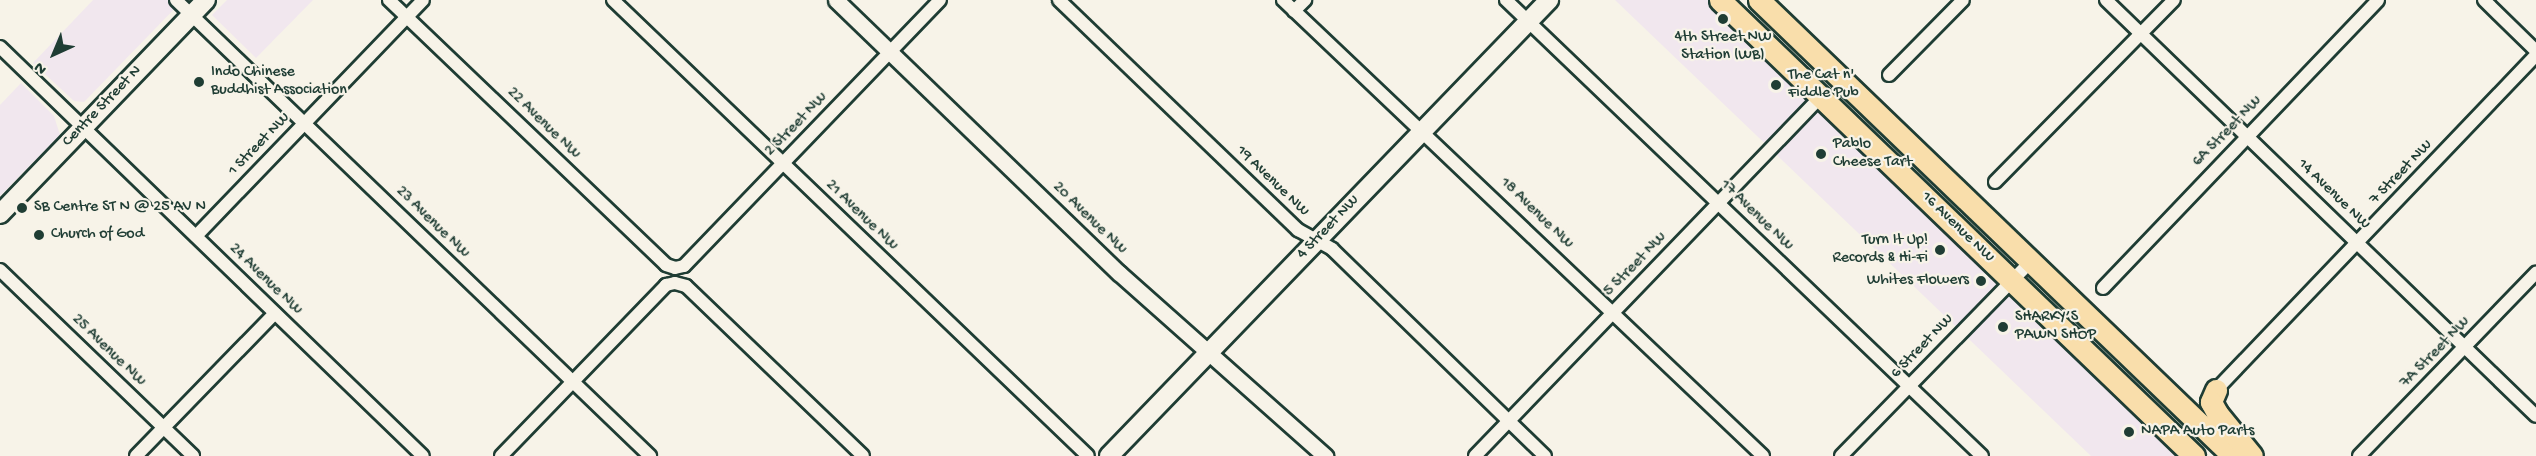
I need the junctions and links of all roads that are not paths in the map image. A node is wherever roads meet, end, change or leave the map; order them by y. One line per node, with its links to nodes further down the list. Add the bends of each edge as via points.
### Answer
1 (176, 0): 21 (street, 23 Avenue NW)
2 (206, 0): 21 (main road, Centre Street N)
3 (389, 0): 22 (street, 22 Avenue NW)
4 (423, 0): 22 (street, 1 Street NW)
5 (613, 0): 34 (street, 21 Avenue NW)
6 (836, 0): 26 (street, 20 Avenue NW)
7 (940, 0): 26 (street, 2 Street NW)
8 (1059, 0): 39 (street, 19 Avenue NW, via 1298,230)
9 (1283, 0): 20 (street, 18 Avenue NW)
10 (1305, 0): 20 (street)
11 (1506, 0): 23 (street, 17 Avenue NW)
12 (1549, 0): 23 (main road, 4 Street NW)
13 (1720, 0): 29 (highway, 16 Avenue NW)
14 (1760, 0): 41 (highway, 16 Avenue NW)
15 (1964, 0): 28 (street)
16 (2106, 0): 24 (street, 14 Avenue NW)
17 (2174, 0): 24 (street)
18 (2378, 0): 33 (street, 6A Street NW)
19 (2484, 0): 27 (street)
20 (1294, 11): 32 (street, 18 Avenue NW)
21 (192, 15): 30 (street, 23 Avenue NW); 31 (main road, Centre Street N)
22 (407, 17): 30 (street, 1 Street NW); 42 (street, 22 Avenue NW, via 666,265)
23 (1528, 21): 32 (main road, 4 Street NW); 36 (street, 17 Avenue NW)
24 (2141, 34): 33 (street, 14 Avenue NW); 35 (street)
25 (0, 47): 31 (street, 24 Avenue NW)
26 (890, 52): 34 (street, 2 Street NW); 50 (street, 20 Avenue NW)
27 (2536, 53): 40 (street, 7 Street NW)
28 (1889, 75)
29 (1820, 97): 36 (street, 5 Street NW); 45 (highway, 16 Avenue NW)
30 (304, 123): 38 (street, 1 Street NW); 51 (street, 23 Avenue NW)
31 (84, 128): 37 (main road, Centre Street N); 38 (street, 24 Avenue NW)
32 (1422, 131): 39 (main road, 4 Street NW); 48 (street, 18 Avenue NW)
33 (2247, 135): 40 (street, 14 Avenue NW); 46 (street, 6A Street NW)
34 (783, 164): 42 (street, 2 Street NW, via 684,266); 63 (street, 21 Avenue NW)
35 (1995, 182)
36 (1719, 203): 48 (street, 5 Street NW); 52 (street, 17 Avenue NW)
37 (0, 214)
38 (196, 236): 47 (street, 24 Avenue NW)
39 (1317, 241): 50 (main road, 4 Street NW); 55 (street, 19 Avenue NW)
40 (2358, 242): 49 (street, 14 Avenue NW); 53 (street, 7 Street NW)
41 (2030, 262): 45 (street, 6 Street NW); 72 (highway, 16 Avenue NW)
42 (675, 268)
43 (0, 270): 56 (street, 25 Avenue NW)
44 (2536, 273): 49 (street, 7A Street NW)
45 (2012, 280): 52 (street, 6 Street NW); 71 (highway, 16 Avenue NW)
46 (2103, 288)
47 (275, 313): 56 (street); 59 (street, 24 Avenue NW)
48 (1613, 313): 55 (street, 5 Street NW); 68 (street, 18 Avenue NW)
49 (2464, 347): 54 (street, 14 Avenue NW); 74 (street, 7A Street NW)
50 (1209, 352): 64 (main road, 4 Street NW); 65 (street, 20 Avenue NW)
51 (573, 382): 60 (street); 61 (street, 23 Avenue NW); 62 (street, via 666,285 675,283 686,286)
52 (1909, 386): 69 (street, 6 Street NW); 70 (street, 17 Avenue NW)
53 (2216, 390): 73 (highway, via 2211,402 2217,413)
54 (2536, 416)
55 (1509, 421): 66 (street, 5 Street NW); 67 (street, 19 Avenue NW)
56 (164, 428): 57 (street); 58 (street, 25 Avenue NW)
57 (136, 456)
58 (193, 456)
59 (423, 456)
60 (501, 456)
61 (650, 456)
62 (863, 456)
63 (1088, 456)
64 (1109, 456)
65 (1325, 456)
66 (1475, 456)
67 (1545, 456)
68 (1763, 456)
69 (1840, 456)
70 (1982, 456)
71 (2194, 456)
72 (2233, 456)
73 (2252, 456)
74 (2360, 456)

